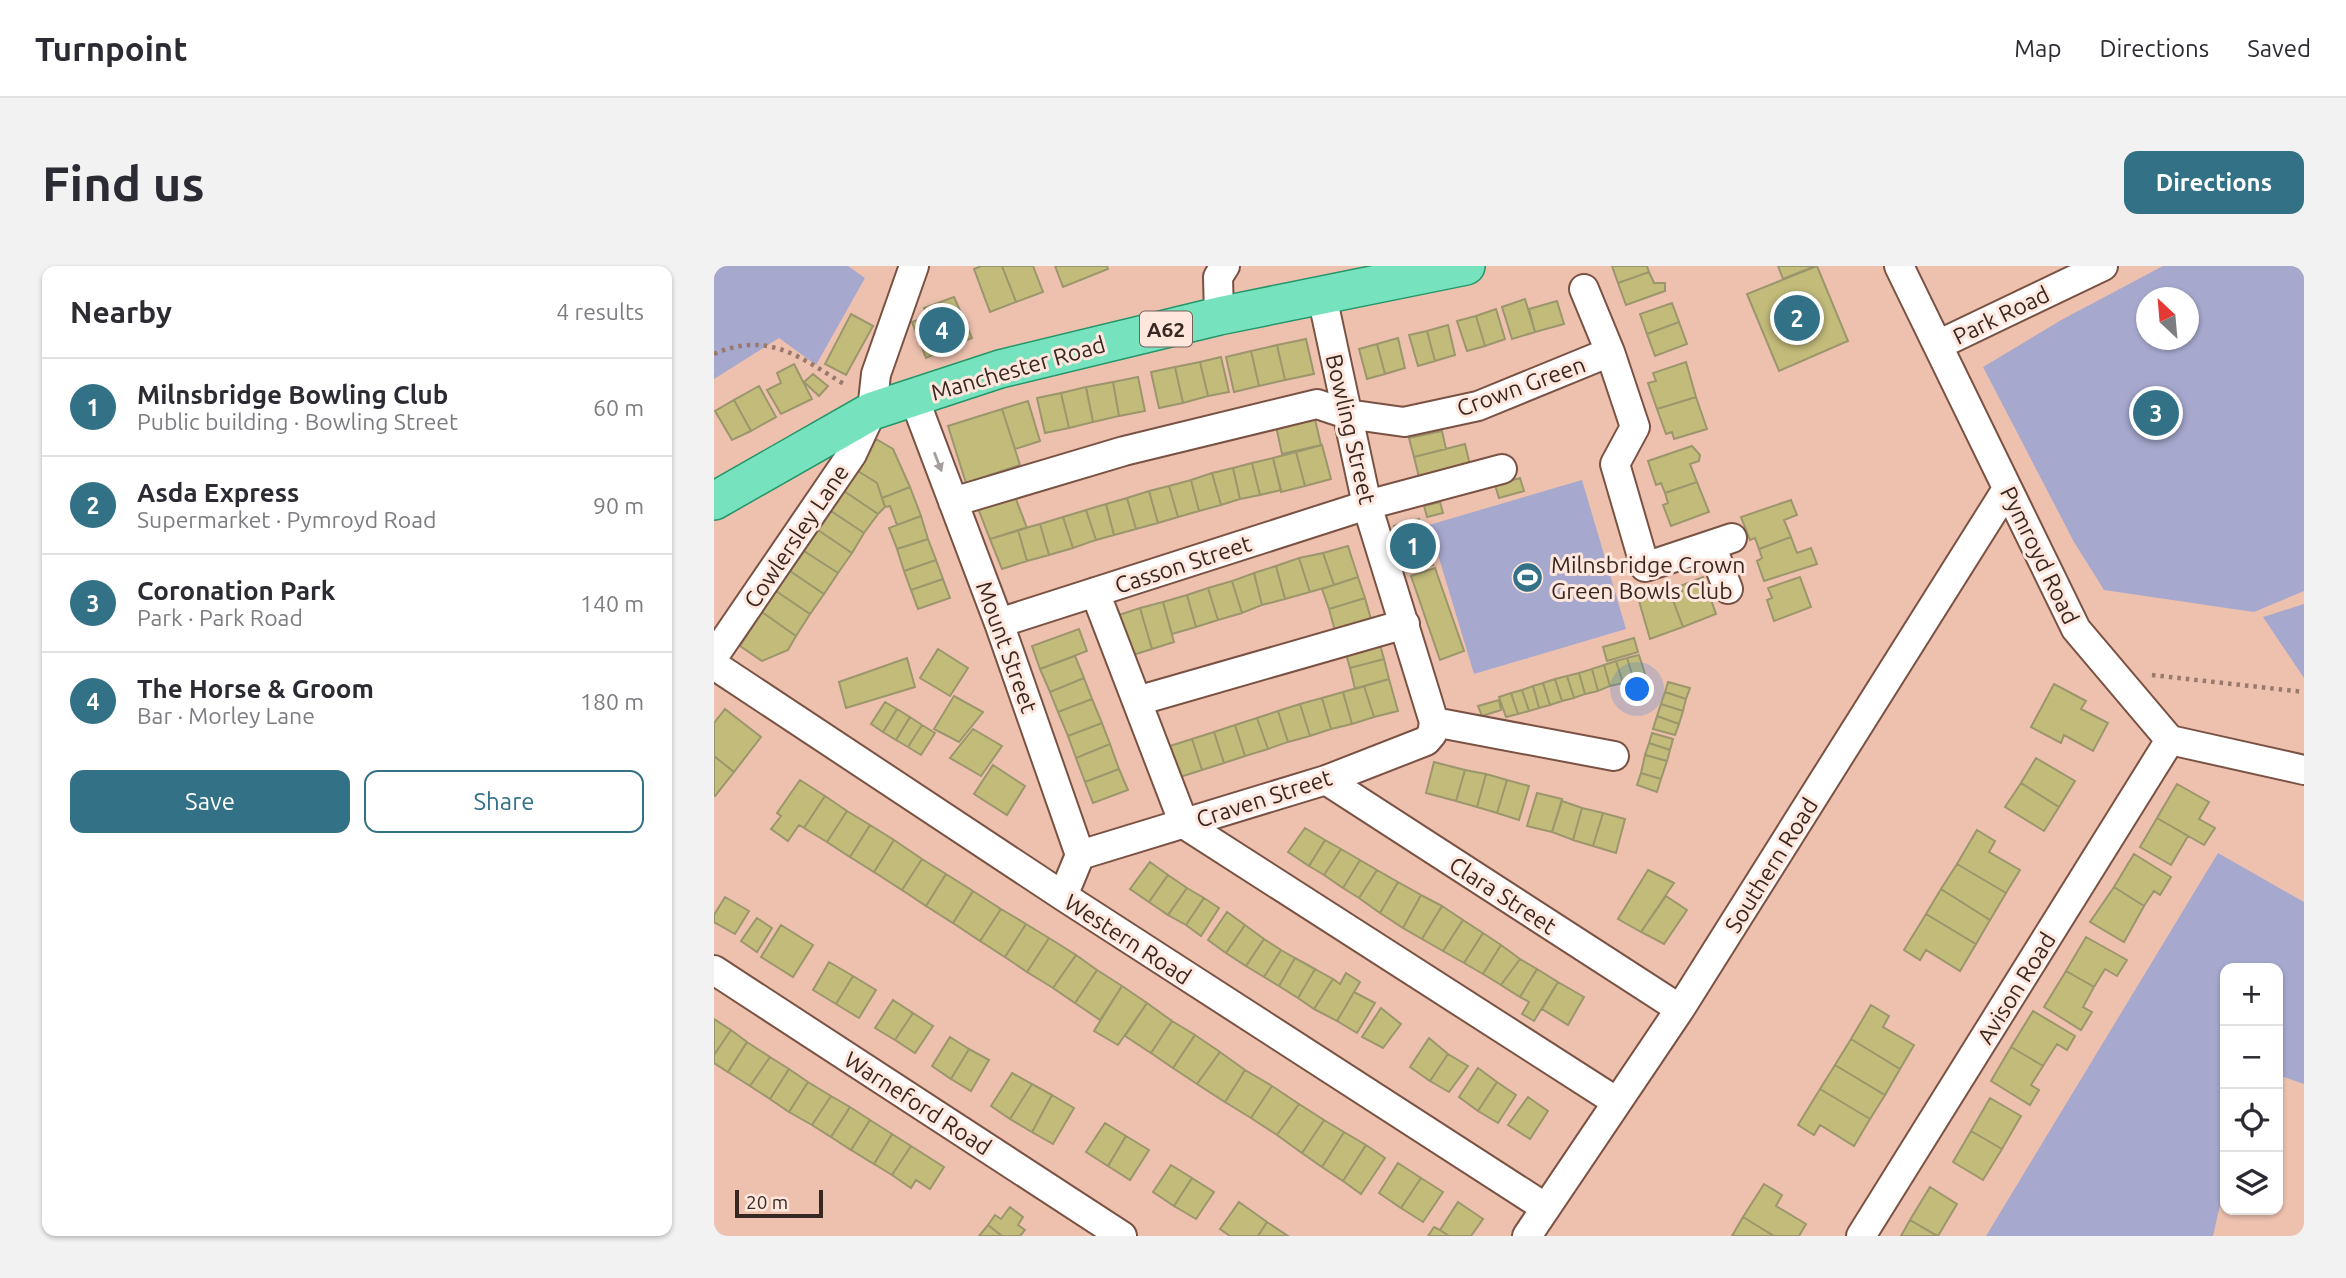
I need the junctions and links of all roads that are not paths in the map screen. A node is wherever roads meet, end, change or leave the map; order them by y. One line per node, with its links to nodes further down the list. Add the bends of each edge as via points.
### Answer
1 (914, 266): 12 (street, Cowlersley Lane, via 876,374)
2 (1225, 266): 8 (street, via 1218,277)
3 (1466, 266): 7 (main road, Manchester Road / A62)
4 (1899, 266): 9 (street, Pymroyd Road)
5 (2103, 266): 9 (street, Park Road)
6 (1584, 289): 10 (street, Crown Green)
7 (1321, 296): 8 (main road, Manchester Road / A62); 13 (street, Bowling Street)
8 (1219, 316): 11 (main road, Manchester Road / A62, via 1000,369)
9 (1938, 345): 15 (street, Pymroyd Road)
10 (1610, 352): 13 (street, Crown Green, via 1478,406 1404,422); 19 (street, Crown Green, via 1635,427 1615,464 1645,567 1721,541)
11 (914, 398): 12 (main road, Manchester Road / A62); 17 (street, Mount Street, one-way to 17)
12 (872, 411): 16 (main road, Manchester Road / A62); 23 (street, Cowlersley Lane, via 852,454)
13 (1347, 414): 17 (street, Crown Green, via 1317,404 1124,451); 18 (street, Bowling Street)
14 (1502, 469): 18 (street, Casson Street)
15 (2007, 489): 27 (street, Pymroyd Road, via 2076,629); 35 (street, Southern Road)
16 (714, 501)
17 (953, 502): 21 (street, Mount Street)
18 (1367, 505): 20 (street, Casson Street); 22 (street, Bowling Street)
19 (1728, 589)
20 (1095, 592): 21 (street, Casson Street); 25 (street)
21 (999, 623): 32 (street, Mount Street)
22 (1405, 624): 25 (street); 26 (street, Bowling Street)
23 (714, 656)
24 (714, 665): 33 (street, Western Road)
25 (1137, 701): 31 (street)
26 (1434, 722): 28 (street); 30 (street, Craven Street, via 1426,741)
27 (2171, 740): 29 (street); 41 (street, Avison Road)
28 (1614, 756)
29 (2304, 770)
30 (1326, 780): 31 (street, Craven Street); 35 (street, Clara Street)
31 (1184, 824): 32 (street, Craven Street); 36 (street)
32 (1080, 855): 33 (street)
33 (1063, 896): 37 (street, Western Road)
34 (714, 970): 38 (street, Warneford Road)
35 (1680, 1009): 36 (street, Southern Road)
36 (1617, 1102): 37 (street, Southern Road)
37 (1546, 1208): 40 (street, Southern Road)
38 (1090, 1227): 39 (street, Warneford Road)
39 (1122, 1236)
40 (1527, 1236)
41 (1861, 1236)

